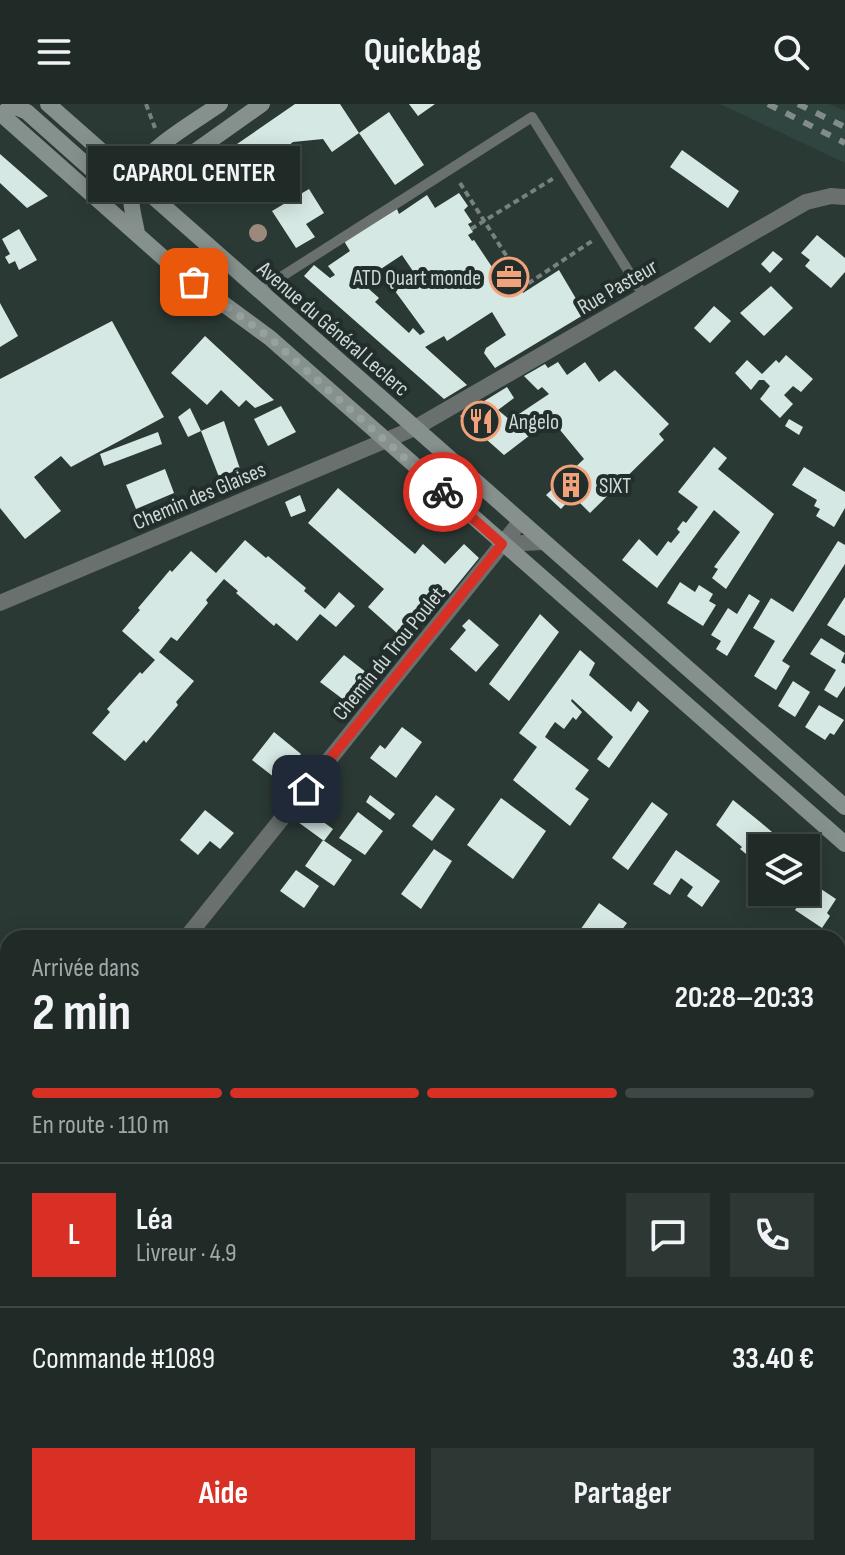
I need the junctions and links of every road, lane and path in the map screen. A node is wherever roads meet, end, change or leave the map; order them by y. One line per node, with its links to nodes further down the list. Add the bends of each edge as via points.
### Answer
1 (9, 104): 10 (main road, via 27,112 98,174)
2 (48, 104): 10 (main road, Avenue du Général Leclerc)
3 (146, 104): 7 (path)
4 (220, 104): 10 (main road, via 149,157)
5 (262, 104): 10 (main road, via 166,172)
6 (0, 113): 14 (main road)
7 (157, 136)
8 (451, 168): 9 (lane, via 532,117); 12 (path); 16 (lane)
9 (566, 171): 12 (path); 15 (lane)
10 (132, 179): 14 (main road); 16 (main road, Avenue du Général Leclerc)
11 (845, 197): 17 (street, Rue Pasteur, via 806,202)
12 (484, 220): 13 (path); 15 (path, via 523,287)
13 (471, 229)
14 (137, 233): 19 (main road, via 176,269 270,338)
15 (604, 233): 17 (lane)
16 (259, 291): 18 (main road, Avenue du Général Leclerc)
17 (644, 296): 18 (street, Rue Pasteur)
18 (415, 428): 19 (street, Chemin des Glaises); 20 (main road, Avenue du Général Leclerc)
19 (385, 440): 22 (main road); 23 (street, Chemin des Glaises)
20 (520, 522): 21 (main road, Avenue du Général Leclerc); 22 (street)
21 (543, 542): 22 (street); 24 (main road, Avenue du Général Leclerc)
22 (502, 544): 25 (main road); 26 (street, Chemin du Trou Poulet)
23 (0, 603)
24 (845, 807)
25 (845, 844)
26 (192, 930)

